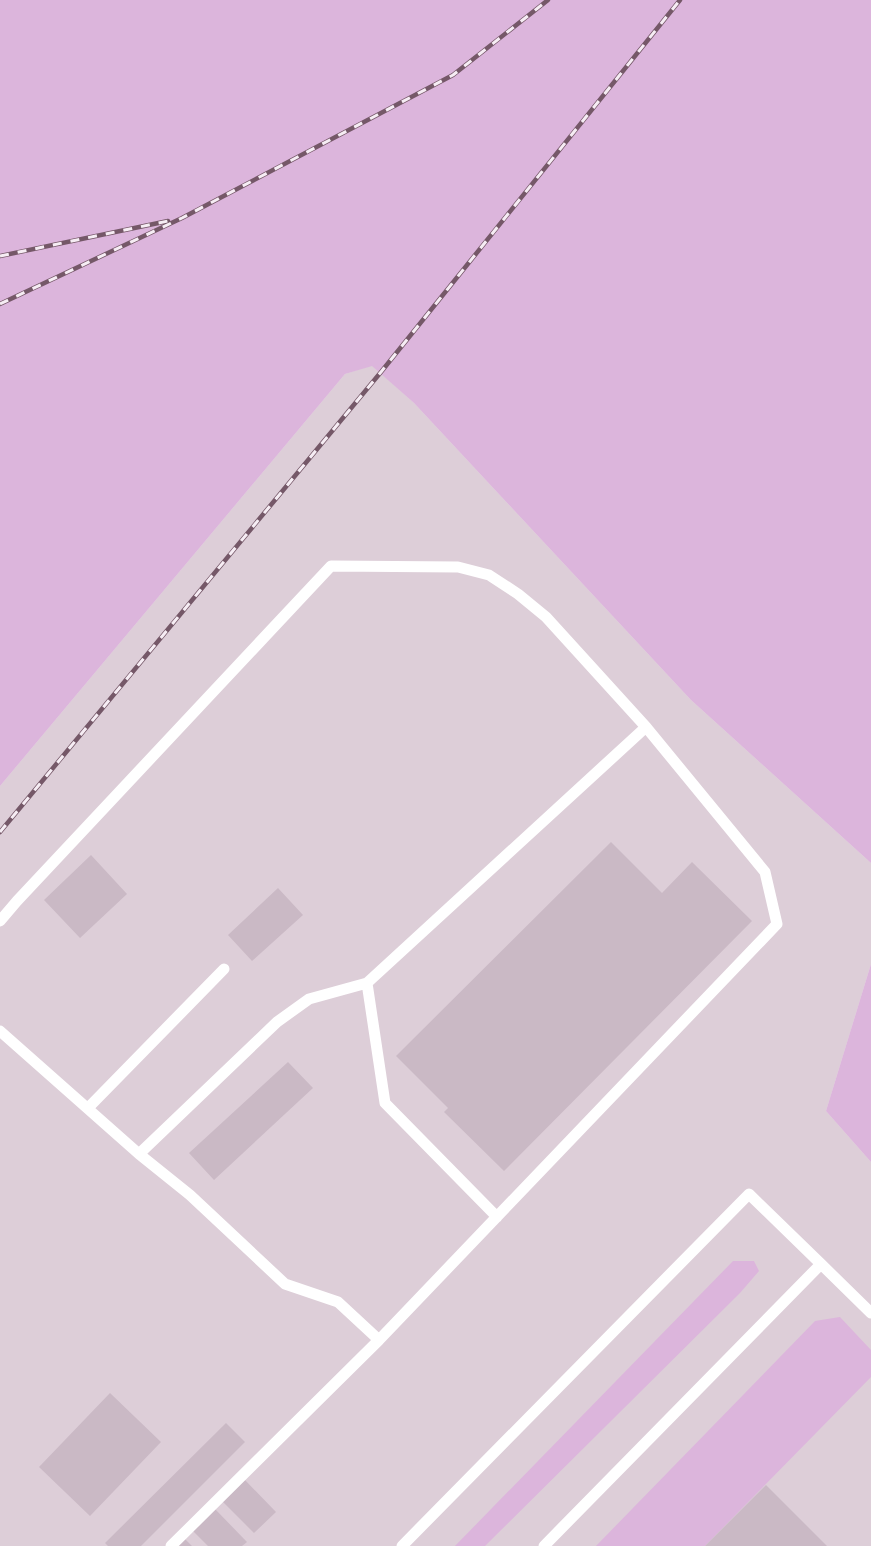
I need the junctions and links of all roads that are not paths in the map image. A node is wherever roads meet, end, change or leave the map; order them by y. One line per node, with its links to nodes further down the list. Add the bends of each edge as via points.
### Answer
1 (646, 727): 2 (lane, via 546,616 489,575 458,567 331,566); 4 (lane); 8 (lane, via 765,872 777,924)
2 (0, 921)
3 (224, 969): 6 (lane)
4 (367, 983): 7 (lane, via 309,999 277,1022); 8 (lane, via 385,1102)
5 (0, 1031): 6 (lane)
6 (88, 1108): 7 (lane)
7 (139, 1154): 11 (lane, via 190,1196 285,1284 338,1302)
8 (497, 1217): 11 (lane)
9 (821, 1264): 10 (lane); 13 (lane, via 749,1194); 14 (lane)
10 (871, 1313)
11 (379, 1340): 12 (lane)
12 (171, 1546)
13 (402, 1546)
14 (544, 1546)

